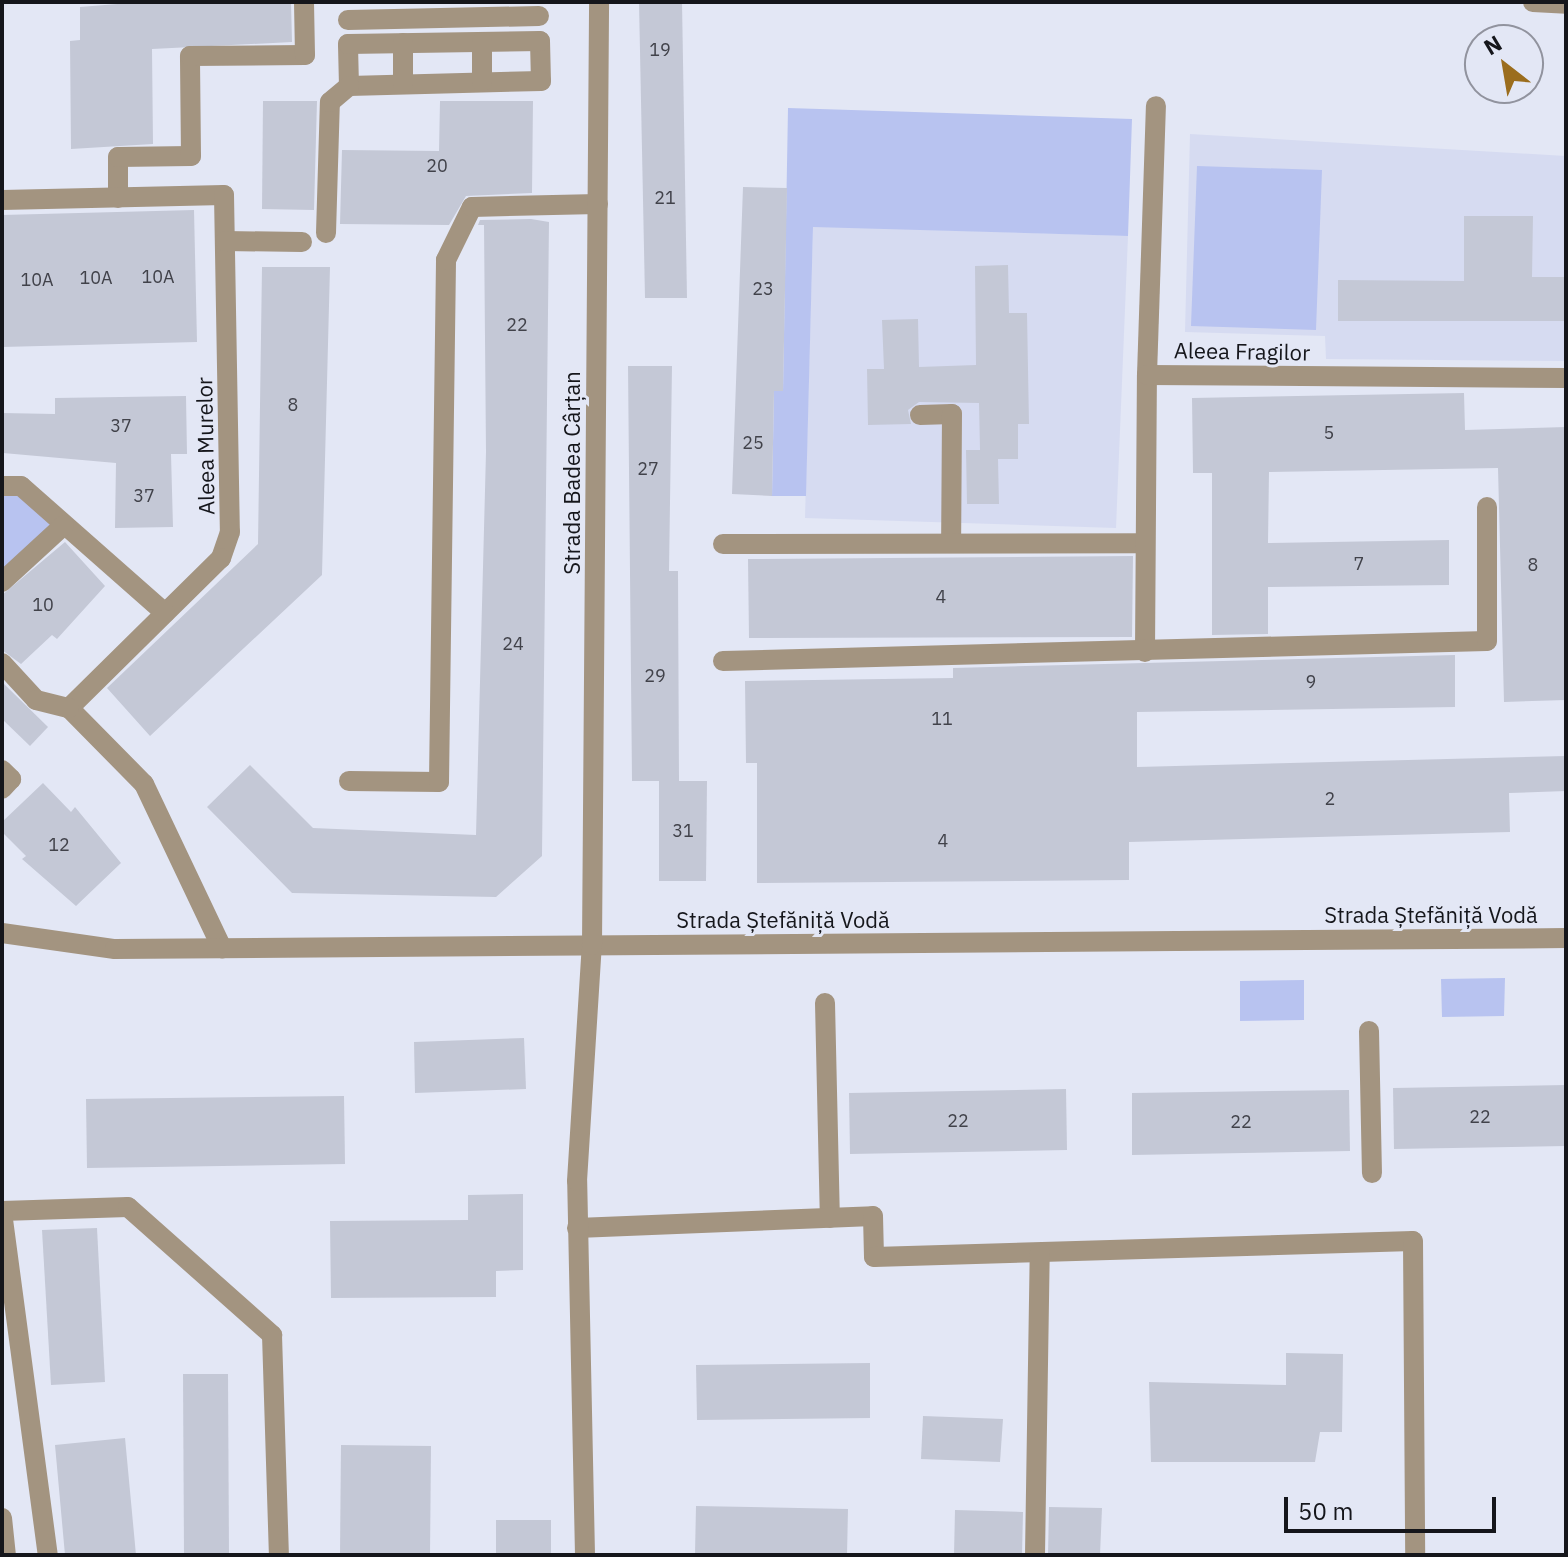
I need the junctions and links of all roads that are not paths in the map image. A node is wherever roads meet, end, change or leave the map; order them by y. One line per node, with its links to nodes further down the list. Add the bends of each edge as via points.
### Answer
1 (304, 2): 13 (street, via 305,55 190,56 191,156 118,157)
2 (599, 2): 15 (street, Strada Badea Cârțan)
3 (1533, 2): 4 (street)
4 (1566, 4)
5 (539, 16): 6 (street)
6 (348, 20)
7 (482, 42): 8 (street); 9 (street); 9 (street, via 540,41 541,81)
8 (403, 43): 10 (street); 11 (street, via 348,44)
9 (482, 82): 10 (street)
10 (403, 84): 11 (street)
11 (349, 86): 16 (street, via 330,102)
12 (1156, 106): 19 (street)
13 (118, 198): 14 (street, Aleea Murelor); 17 (street, Aleea Murelor, via 224,195)
14 (2, 200)
15 (598, 204): 34 (street, via 472,207 446,260 439,782); 37 (street, Strada Badea Cârțan)
16 (326, 233)
17 (225, 241): 18 (street); 29 (street, Aleea Murelor, via 230,532 221,558)
18 (302, 242)
19 (1147, 375): 20 (street, Aleea Fragilor); 26 (street, Aleea Fragilor)
20 (1566, 378)
21 (920, 415): 25 (street, via 952,414)
22 (2, 486): 24 (street, via 21,486)
23 (1487, 507): 30 (street, via 1487,641)
24 (64, 525): 28 (street); 29 (street)
25 (951, 543): 26 (street); 27 (street)
26 (1145, 543): 30 (street, Aleea Fragilor)
27 (723, 544)
28 (2, 582)
29 (165, 613): 33 (street, Aleea Murelor)
30 (1145, 652): 31 (street)
31 (723, 661)
32 (2, 663): 33 (street, via 36,700)
33 (69, 708): 38 (street, via 144,784)
34 (349, 781)
35 (2, 933): 38 (street, Strada Ștefăniță Vodă, via 115,949)
36 (1566, 938): 37 (street, Strada Ștefăniță Vodă)
37 (592, 945): 38 (street, Strada Ștefăniță Vodă); 44 (street, Strada Badea Cârțan)
38 (222, 948)
39 (825, 1003): 43 (street)
40 (1369, 1031): 41 (street)
41 (1372, 1173)
42 (2, 1211): 48 (street); 49 (street, via 128,1207 272,1335)
43 (830, 1218): 44 (street); 45 (street, via 873,1216 874,1257)
44 (577, 1228): 50 (street, Strada Badea Cârțan)
45 (1040, 1253): 51 (street); 52 (street, via 1413,1241)
46 (2, 1518): 47 (street)
47 (6, 1555)
48 (48, 1555)
49 (279, 1555)
50 (585, 1555)
51 (1035, 1555)
52 (1415, 1555)

